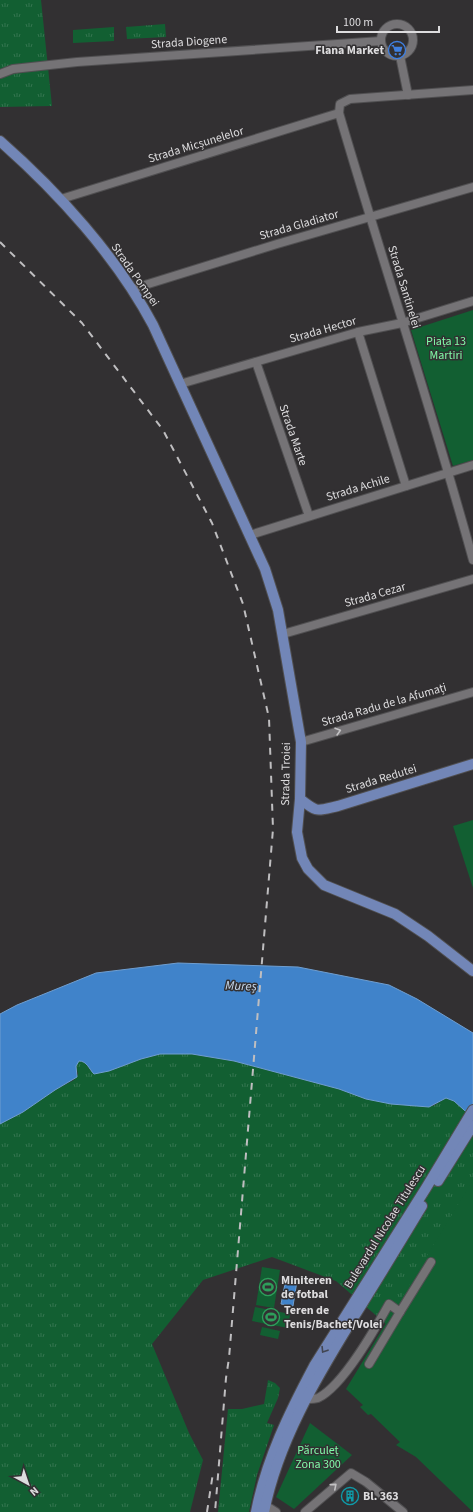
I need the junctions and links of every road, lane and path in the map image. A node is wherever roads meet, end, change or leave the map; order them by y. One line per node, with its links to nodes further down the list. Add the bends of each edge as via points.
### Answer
1 (381, 41): 2 (street, via 385,51); 2 (street, via 383,32 389,26 399,24 408,29 413,37 412,47 409,52); 3 (street, Strada Diogene, via 77,62 13,69)
2 (400, 56): 5 (street)
3 (0, 74)
4 (473, 90): 5 (street)
5 (408, 95): 6 (street, via 350,99 340,104)
6 (339, 113): 9 (street, Strada Micșunelelor); 10 (street, Strada Santinelei)
7 (0, 141): 9 (main road, Strada Pompei)
8 (473, 187): 10 (street, Strada Gladiator)
9 (61, 199): 11 (main road, Strada Pompei)
10 (370, 217): 11 (street, Strada Gladiator); 13 (street, Strada Santinelei)
11 (132, 289): 16 (main road, Strada Pompei, via 153,326)
12 (473, 301): 13 (street, Strada Hector)
13 (402, 323): 14 (street, Strada Hector); 18 (street, Strada Santinelei)
14 (358, 332): 15 (street, Strada Hector); 19 (street)
15 (256, 362): 16 (street, Strada Hector); 21 (street, Strada Marte)
16 (180, 384): 20 (main road, Strada Pompei)
17 (473, 465): 18 (street, Strada Achile)
18 (449, 473): 19 (street, Strada Achile); 23 (street, Strada Santinelei)
19 (406, 486): 21 (street, Strada Achile)
20 (230, 493): 22 (main road, Strada Troiei)
21 (309, 516): 22 (street, Strada Achile)
22 (250, 535): 25 (main road, Strada Troiei, via 271,586)
23 (473, 560)
24 (473, 579): 25 (street, Strada Cezar)
25 (283, 634): 27 (main road, Strada Troiei)
26 (473, 692): 27 (street, Strada Radu de la Afumați, one-way to 26)
27 (301, 742): 29 (main road, Strada Troiei)
28 (473, 764): 29 (main road, Strada Redutei, via 321,810 313,810)
29 (300, 799): 30 (main road, Strada Troiei, via 297,832 299,849 308,869 324,885 395,914)
30 (473, 971)
31 (473, 1110): 34 (main road, Bulevardul Nicolae Titulescu)
32 (473, 1124): 34 (main road, Bulevardul Nicolae Titulescu)
33 (431, 1262): 35 (street)
34 (355, 1307): 37 (main road, Bulevardul Nicolae Titulescu); 39 (main road, Bulevardul Nicolae Titulescu, one-way to 39, via 314,1366 287,1418 269,1462)
35 (400, 1312): 36 (street); 37 (street, via 389,1304 351,1365 333,1386 317,1398)
36 (369, 1364)
37 (306, 1399): 38 (main road, Bulevardul Nicolae Titulescu, via 275,1467)
38 (265, 1509): 40 (street)
39 (256, 1512)
40 (276, 1512)
41 (305, 1512): 42 (street, one-way to 42, via 351,1473)
42 (403, 1512)

